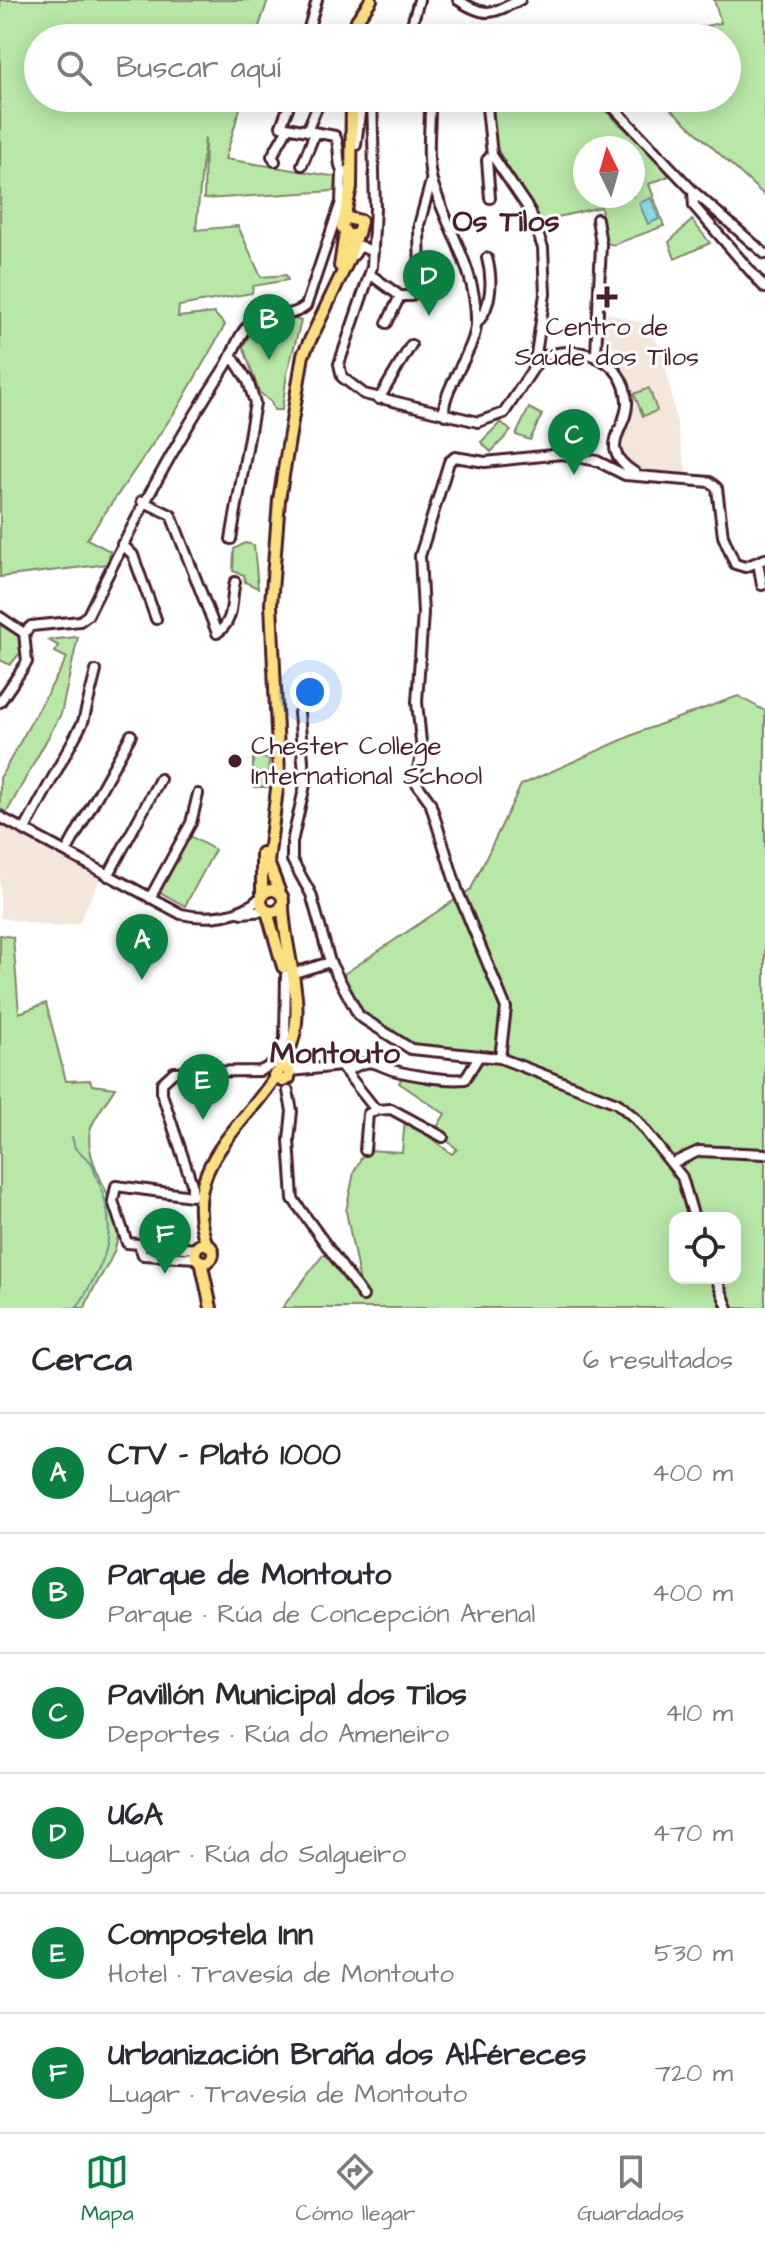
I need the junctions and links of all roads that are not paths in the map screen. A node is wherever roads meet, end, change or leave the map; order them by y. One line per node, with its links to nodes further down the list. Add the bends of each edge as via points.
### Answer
1 (317, 0): 6 (street)
2 (374, 0): 7 (main road, via 362,11); 8 (main road)
3 (419, 0): 9 (street)
4 (458, 0): 5 (street, via 483,13)
5 (520, 0)
6 (310, 24)
7 (359, 24)
8 (363, 24)
9 (412, 24)
10 (286, 112): 18 (street, via 281,126)
11 (317, 112): 19 (street)
12 (355, 112): 23 (main road)
13 (357, 112): 31 (main road)
14 (372, 112): 28 (street)
15 (430, 112): 24 (street)
16 (488, 112): 20 (street)
17 (618, 112): 25 (street)
18 (288, 128): 19 (street); 21 (street, via 272,156)
19 (311, 132): 22 (street); 23 (street, via 335,136)
20 (493, 160): 26 (street); 45 (street, via 530,211 541,236 545,294)
21 (275, 161)
22 (302, 165)
23 (347, 173): 27 (street); 31 (main road)
24 (431, 180): 41 (street, via 419,225 420,285 411,296); 44 (street, via 471,279)
25 (693, 191): 36 (street); 40 (street, via 694,206)
26 (490, 198)
27 (339, 207): 30 (street); 31 (street)
28 (374, 214): 31 (street); 32 (street)
29 (597, 219): 48 (street, via 601,244)
30 (332, 224): 31 (street); 33 (street)
31 (352, 225): 32 (street); 33 (street); 34 (street); 38 (main road); 42 (main road)
32 (373, 225): 34 (street)
33 (328, 235): 49 (street, via 306,306 297,313 258,318 246,327)
34 (373, 241): 35 (street)
35 (373, 252): 38 (street, via 360,246); 39 (street)
36 (765, 254)
37 (487, 258): 44 (street, via 487,311)
38 (348, 261): 42 (main road)
39 (371, 275): 41 (street); 51 (street, via 339,370 356,390)
40 (765, 288)
41 (400, 296): 43 (street)
42 (329, 297): 69 (main road, via 303,355 279,500 271,604 279,773)
43 (387, 323)
44 (477, 323): 52 (street, via 444,404)
45 (540, 336): 47 (street); 50 (street)
46 (411, 345): 51 (street)
47 (557, 353): 48 (street); 50 (street)
48 (596, 355): 53 (street, via 613,367 626,395 617,452)
49 (232, 356): 54 (street); 55 (street, via 255,403)
50 (535, 362): 52 (street, via 512,404 494,419 478,422)
51 (379, 399): 52 (street)
52 (445, 415)
53 (636, 474): 57 (street, via 714,484 733,561 740,567); 82 (street, via 562,454 485,462 455,457 426,527 420,556 423,613 417,681 422,752 415,781 430,802 458,892 506,1008)
54 (142, 501): 56 (street); 58 (street, via 171,515 217,633 235,606)
55 (231, 539)
56 (122, 544): 61 (street, via 133,555); 62 (street, via 88,615 80,621 31,626)
57 (762, 561): 59 (street)
58 (235, 582)
59 (762, 585)
60 (0, 617): 62 (street)
61 (156, 619)
62 (24, 633): 64 (street, via 27,662)
63 (96, 671): 71 (street, via 83,722)
64 (0, 702)
65 (299, 713): 79 (street, via 305,785 292,860 311,894)
66 (131, 735): 72 (street)
67 (160, 779): 73 (street)
68 (198, 794): 75 (street, via 191,823)
69 (275, 797): 74 (main road, via 263,834); 76 (main road, via 268,862)
70 (0, 817): 71 (street)
71 (25, 829): 72 (street)
72 (66, 852): 73 (street)
73 (108, 876): 75 (street)
74 (262, 896): 76 (main road, via 271,890); 77 (main road); 78 (street)
75 (150, 898): 78 (street, via 195,917)
76 (282, 898): 77 (main road, via 277,911); 80 (main road)
77 (267, 911): 78 (street); 80 (main road)
78 (233, 913)
79 (330, 962): 80 (street); 81 (street, via 350,1003 377,1030 411,1049)
80 (288, 974): 85 (main road, via 291,1033); 93 (street, via 281,1053 271,1067 174,1072 165,1078 162,1094 192,1184 190,1201 116,1186 113,1201 127,1243)
81 (479, 1056): 82 (street); 84 (street, via 465,1079)
82 (500, 1058): 91 (street, via 617,1103)
83 (347, 1071): 84 (street, via 376,1061); 85 (street, via 341,1066); 87 (street)
84 (395, 1072): 86 (street)
85 (283, 1075): 93 (main road, via 224,1140 206,1174 201,1204); 93 (main road, via 221,1138 201,1172 195,1214); 95 (street, via 292,1111 293,1199)
86 (389, 1083)
87 (376, 1110): 88 (street, via 391,1109); 89 (street, via 368,1114)
88 (443, 1137)
89 (365, 1150)
90 (765, 1154): 91 (street, via 699,1151)
91 (673, 1163): 92 (street)
92 (692, 1212)
93 (204, 1253): 96 (main road)
94 (718, 1284): 97 (street)
95 (363, 1296)
96 (212, 1308)
97 (728, 1308)

